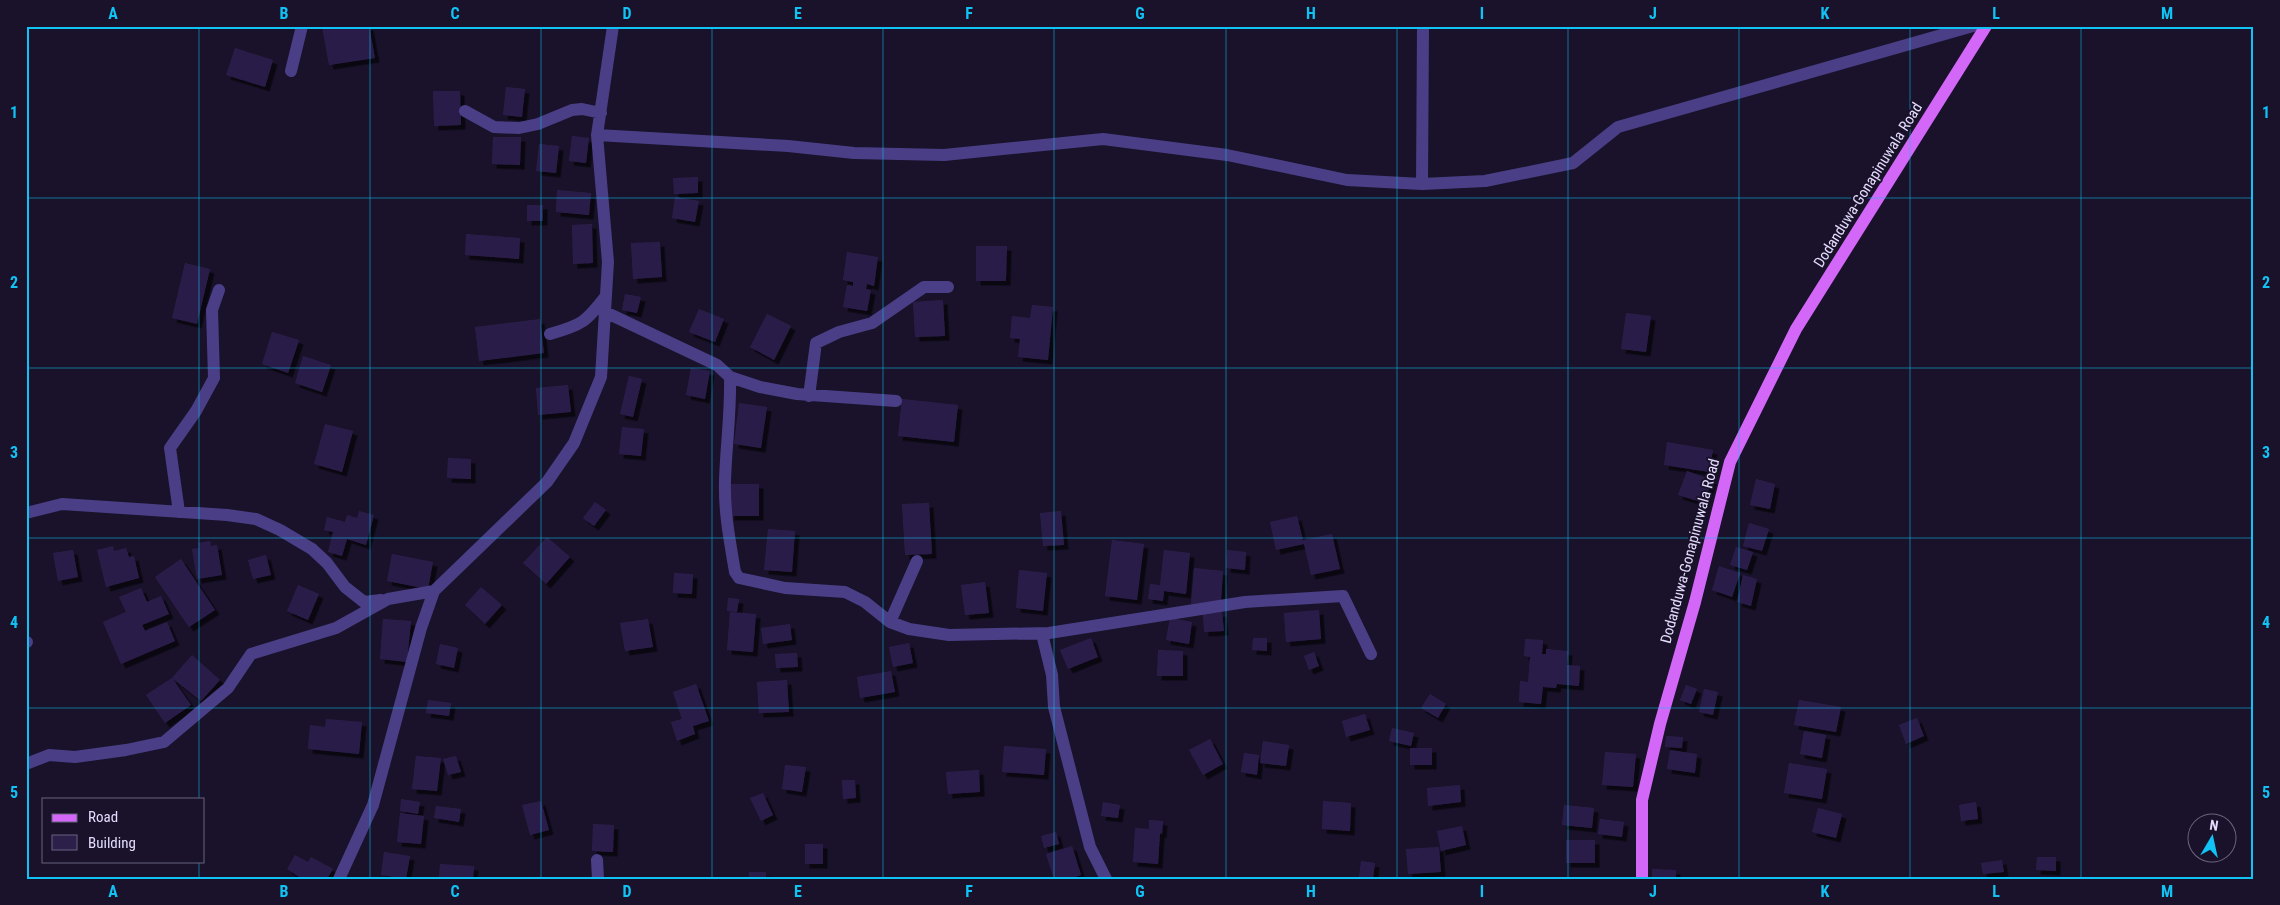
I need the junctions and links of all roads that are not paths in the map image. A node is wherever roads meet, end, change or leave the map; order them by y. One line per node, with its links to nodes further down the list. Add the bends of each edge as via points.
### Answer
1 (302, 26): 6 (street)
2 (613, 26): 8 (street)
3 (1422, 26): 10 (street)
4 (1973, 26): 10 (street, via 1618,127 1573,163 1484,181)
5 (1986, 26): 32 (main road, Dodanduwa-Gonapinuwala Road, via 1796,329 1730,462 1642,800)
6 (290, 71)
7 (465, 111): 8 (street, via 494,127 519,128 572,110)
8 (601, 113): 9 (street)
9 (597, 135): 10 (street, via 854,153 944,155 1103,139 1227,155 1347,180); 13 (street, via 608,262)
10 (1422, 184)
11 (948, 287): 17 (street, via 924,287 872,323 839,332 816,343)
12 (219, 290): 20 (street, via 212,310 214,378 170,448)
13 (606, 296): 14 (street); 15 (street, via 578,326)
14 (605, 312): 16 (street, via 717,365); 22 (street, via 601,377 574,444 547,482)
15 (550, 334)
16 (730, 377): 17 (street, via 760,387); 24 (street, via 725,482 727,524 735,572 739,578 757,584 845,592)
17 (809, 396): 18 (street)
18 (896, 401)
19 (26, 512): 20 (street, via 62,504)
20 (178, 512): 23 (street, via 256,520 312,549 345,587 364,602)
21 (917, 561): 24 (street)
22 (434, 591): 23 (street); 29 (street, via 373,805)
23 (388, 599): 27 (street, via 336,628 251,654 228,688 164,742 84,756 48,756)
24 (890, 622): 25 (street, via 909,629 949,635)
25 (1042, 634): 26 (street, via 1245,602 1343,596); 31 (street, via 1052,674 1054,707 1090,846)
26 (1371, 654)
27 (26, 764)
28 (597, 860): 30 (street)
29 (339, 879)
30 (598, 879)
31 (1106, 879)
32 (1642, 879)

